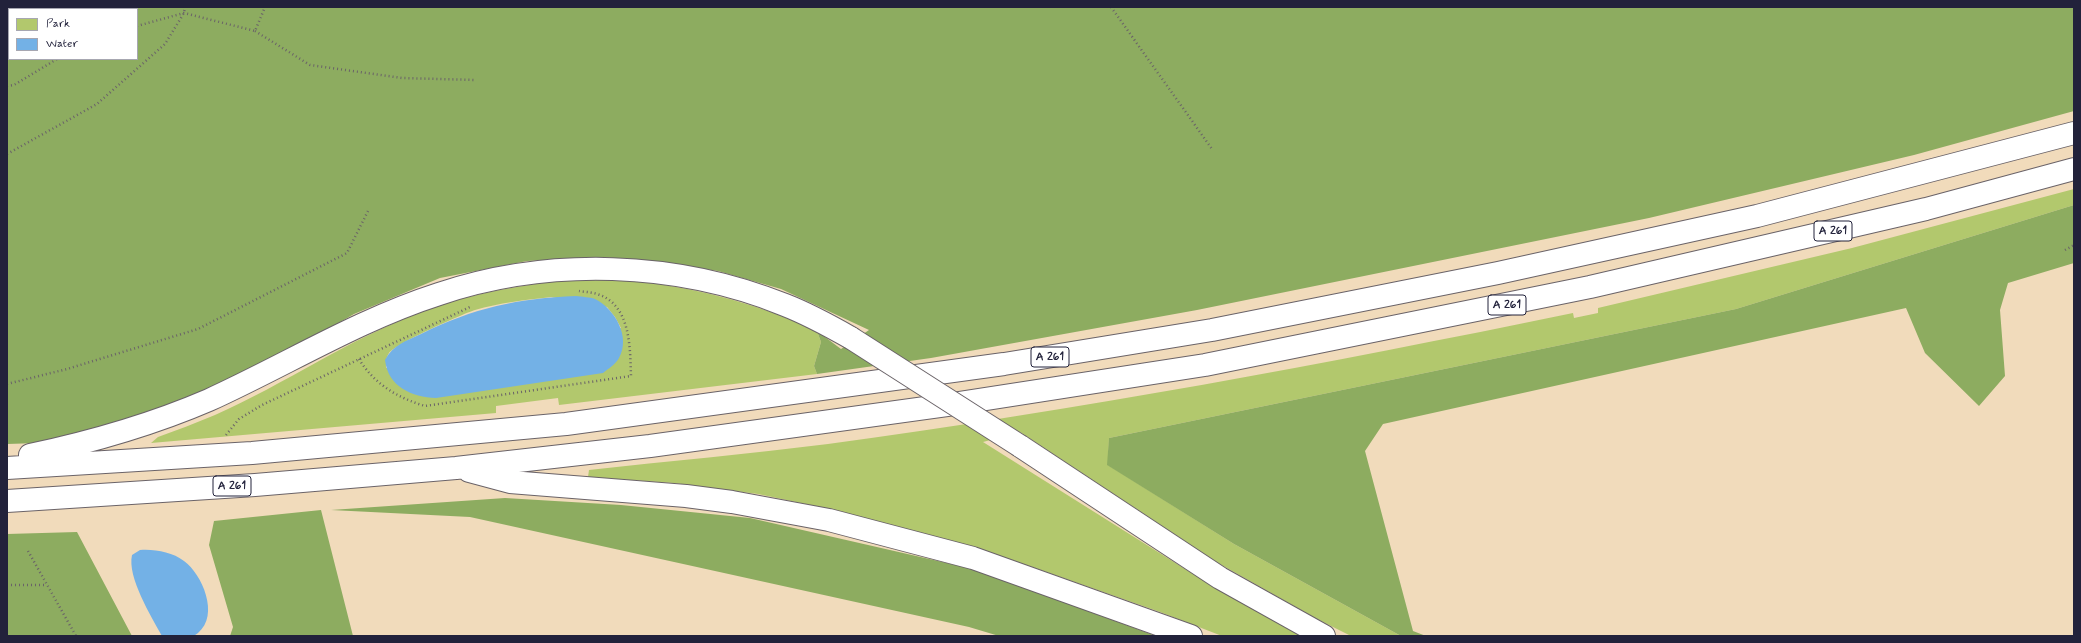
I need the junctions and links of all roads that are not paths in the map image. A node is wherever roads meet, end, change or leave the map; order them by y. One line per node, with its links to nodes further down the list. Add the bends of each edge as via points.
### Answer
1 (2074, 133): 4 (highway, A 261, via 1757,216 1498,273 1212,330 1004,364 566,424 212,456)
2 (2074, 169): 5 (highway, A 261, via 1926,209 1597,286 1205,364 947,405 650,446)
3 (7, 461): 8 (highway, bridge, via 67,447 160,420 209,400 333,338 410,304 475,283 533,272 573,269 616,269 697,278 784,304 851,338 1220,578)
4 (7, 468)
5 (456, 468): 6 (highway, A 261); 7 (highway, via 510,482 686,496 829,520 973,558)
6 (7, 501)
7 (1191, 636)
8 (1324, 636)

